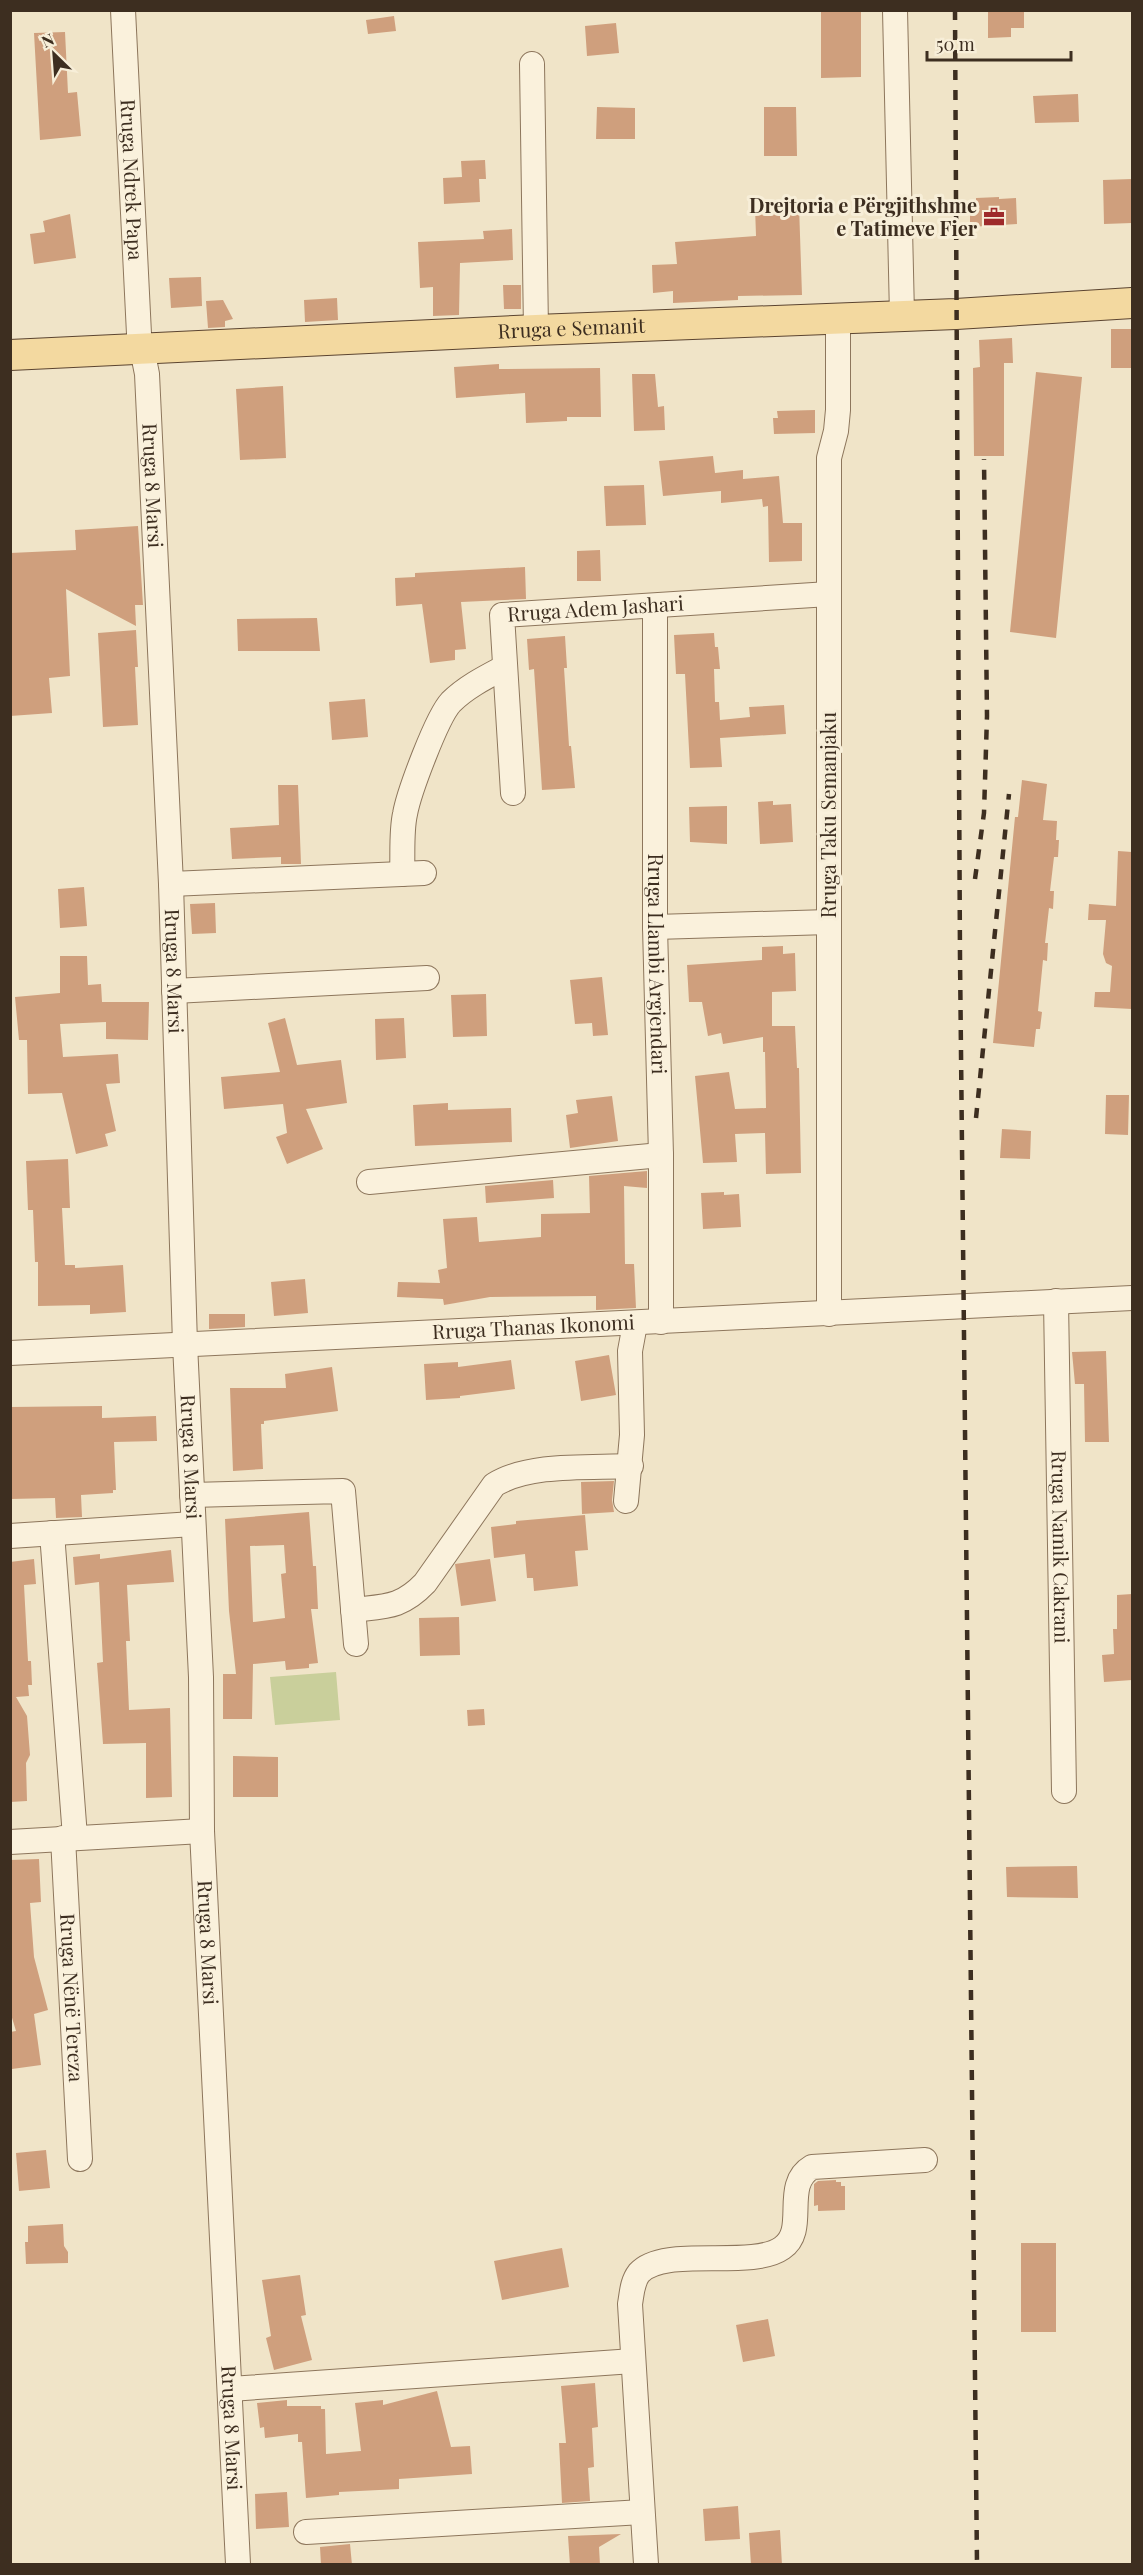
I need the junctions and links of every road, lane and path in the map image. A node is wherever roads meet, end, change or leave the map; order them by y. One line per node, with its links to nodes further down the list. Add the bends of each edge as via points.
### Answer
1 (123, 10): 8 (street, Rruga Ndrek Papa)
2 (895, 10): 5 (street)
3 (532, 63): 7 (street)
4 (1132, 303): 5 (main road, Rruga e Semanit)
5 (902, 315): 6 (main road, Rruga e Semanit)
6 (838, 317): 7 (main road, Rruga e Semanit); 10 (street, Rruga Taku Semanjaku, via 838,410 829,458)
7 (536, 330): 8 (main road, Rruga e Semanit)
8 (142, 349): 9 (main road, Rruga e Semanit); 14 (street, Rruga 8 Marsi, via 147,374)
9 (10, 355)
10 (830, 594): 11 (street, Rruga Adem Jashari); 15 (street, Rruga Taku Semanjaku)
11 (655, 606): 12 (street, Rruga Adem Jashari, via 502,615); 16 (street, Rruga Llambi Argjendari)
12 (505, 667): 13 (street, Rruga Adem Jashari); 14 (street, via 478,681 450,703 435,732 405,814 413,873)
13 (513, 794)
14 (171, 884): 18 (street, Rruga 8 Marsi)
15 (829, 922): 16 (street); 23 (street, Rruga Taku Semanjaku)
16 (655, 927): 19 (street, Rruga Llambi Argjendari)
17 (427, 978): 18 (street)
18 (174, 991): 26 (street, Rruga 8 Marsi)
19 (661, 1155): 20 (street); 24 (street, Rruga Llambi Argjendari)
20 (369, 1182)
21 (1132, 1298): 22 (street, Rruga Thanas Ikonomi)
22 (1056, 1301): 23 (street, Rruga Thanas Ikonomi); 36 (street, Rruga Namik Cakrani)
23 (829, 1314): 24 (street, Rruga Thanas Ikonomi)
24 (661, 1322): 25 (street, Rruga Thanas Ikonomi)
25 (635, 1324): 26 (street, Rruga Thanas Ikonomi); 28 (street, via 630,1351)
26 (185, 1344): 27 (street, Rruga Thanas Ikonomi); 29 (street, Rruga 8 Marsi)
27 (11, 1347)
28 (631, 1466): 30 (street); 34 (street, via 508,1476 494,1485 411,1597 394,1605)
29 (192, 1495): 31 (street, Rruga 8 Marsi); 34 (street, via 343,1491)
30 (626, 1501)
31 (193, 1524): 32 (street); 37 (street, Rruga 8 Marsi, via 201,1677)
32 (52, 1533): 33 (street); 38 (street, Rruga Nënë Tereza)
33 (10, 1536)
34 (353, 1610): 35 (street)
35 (356, 1644)
36 (1064, 1791)
37 (202, 1831): 38 (street); 43 (street, Rruga 8 Marsi)
38 (69, 1838): 39 (street); 40 (street, Rruga Nënë Tereza)
39 (10, 1842)
40 (80, 2159)
41 (925, 2160): 42 (street, via 812,2167 802,2173 797,2184 792,2237 783,2248 759,2256 675,2260 640,2272 633,2284 630,2304)
42 (633, 2361): 43 (street); 44 (street)
43 (230, 2389): 46 (street, Rruga 8 Marsi)
44 (642, 2512): 45 (street); 47 (street)
45 (306, 2532)
46 (238, 2565)
47 (645, 2565)

